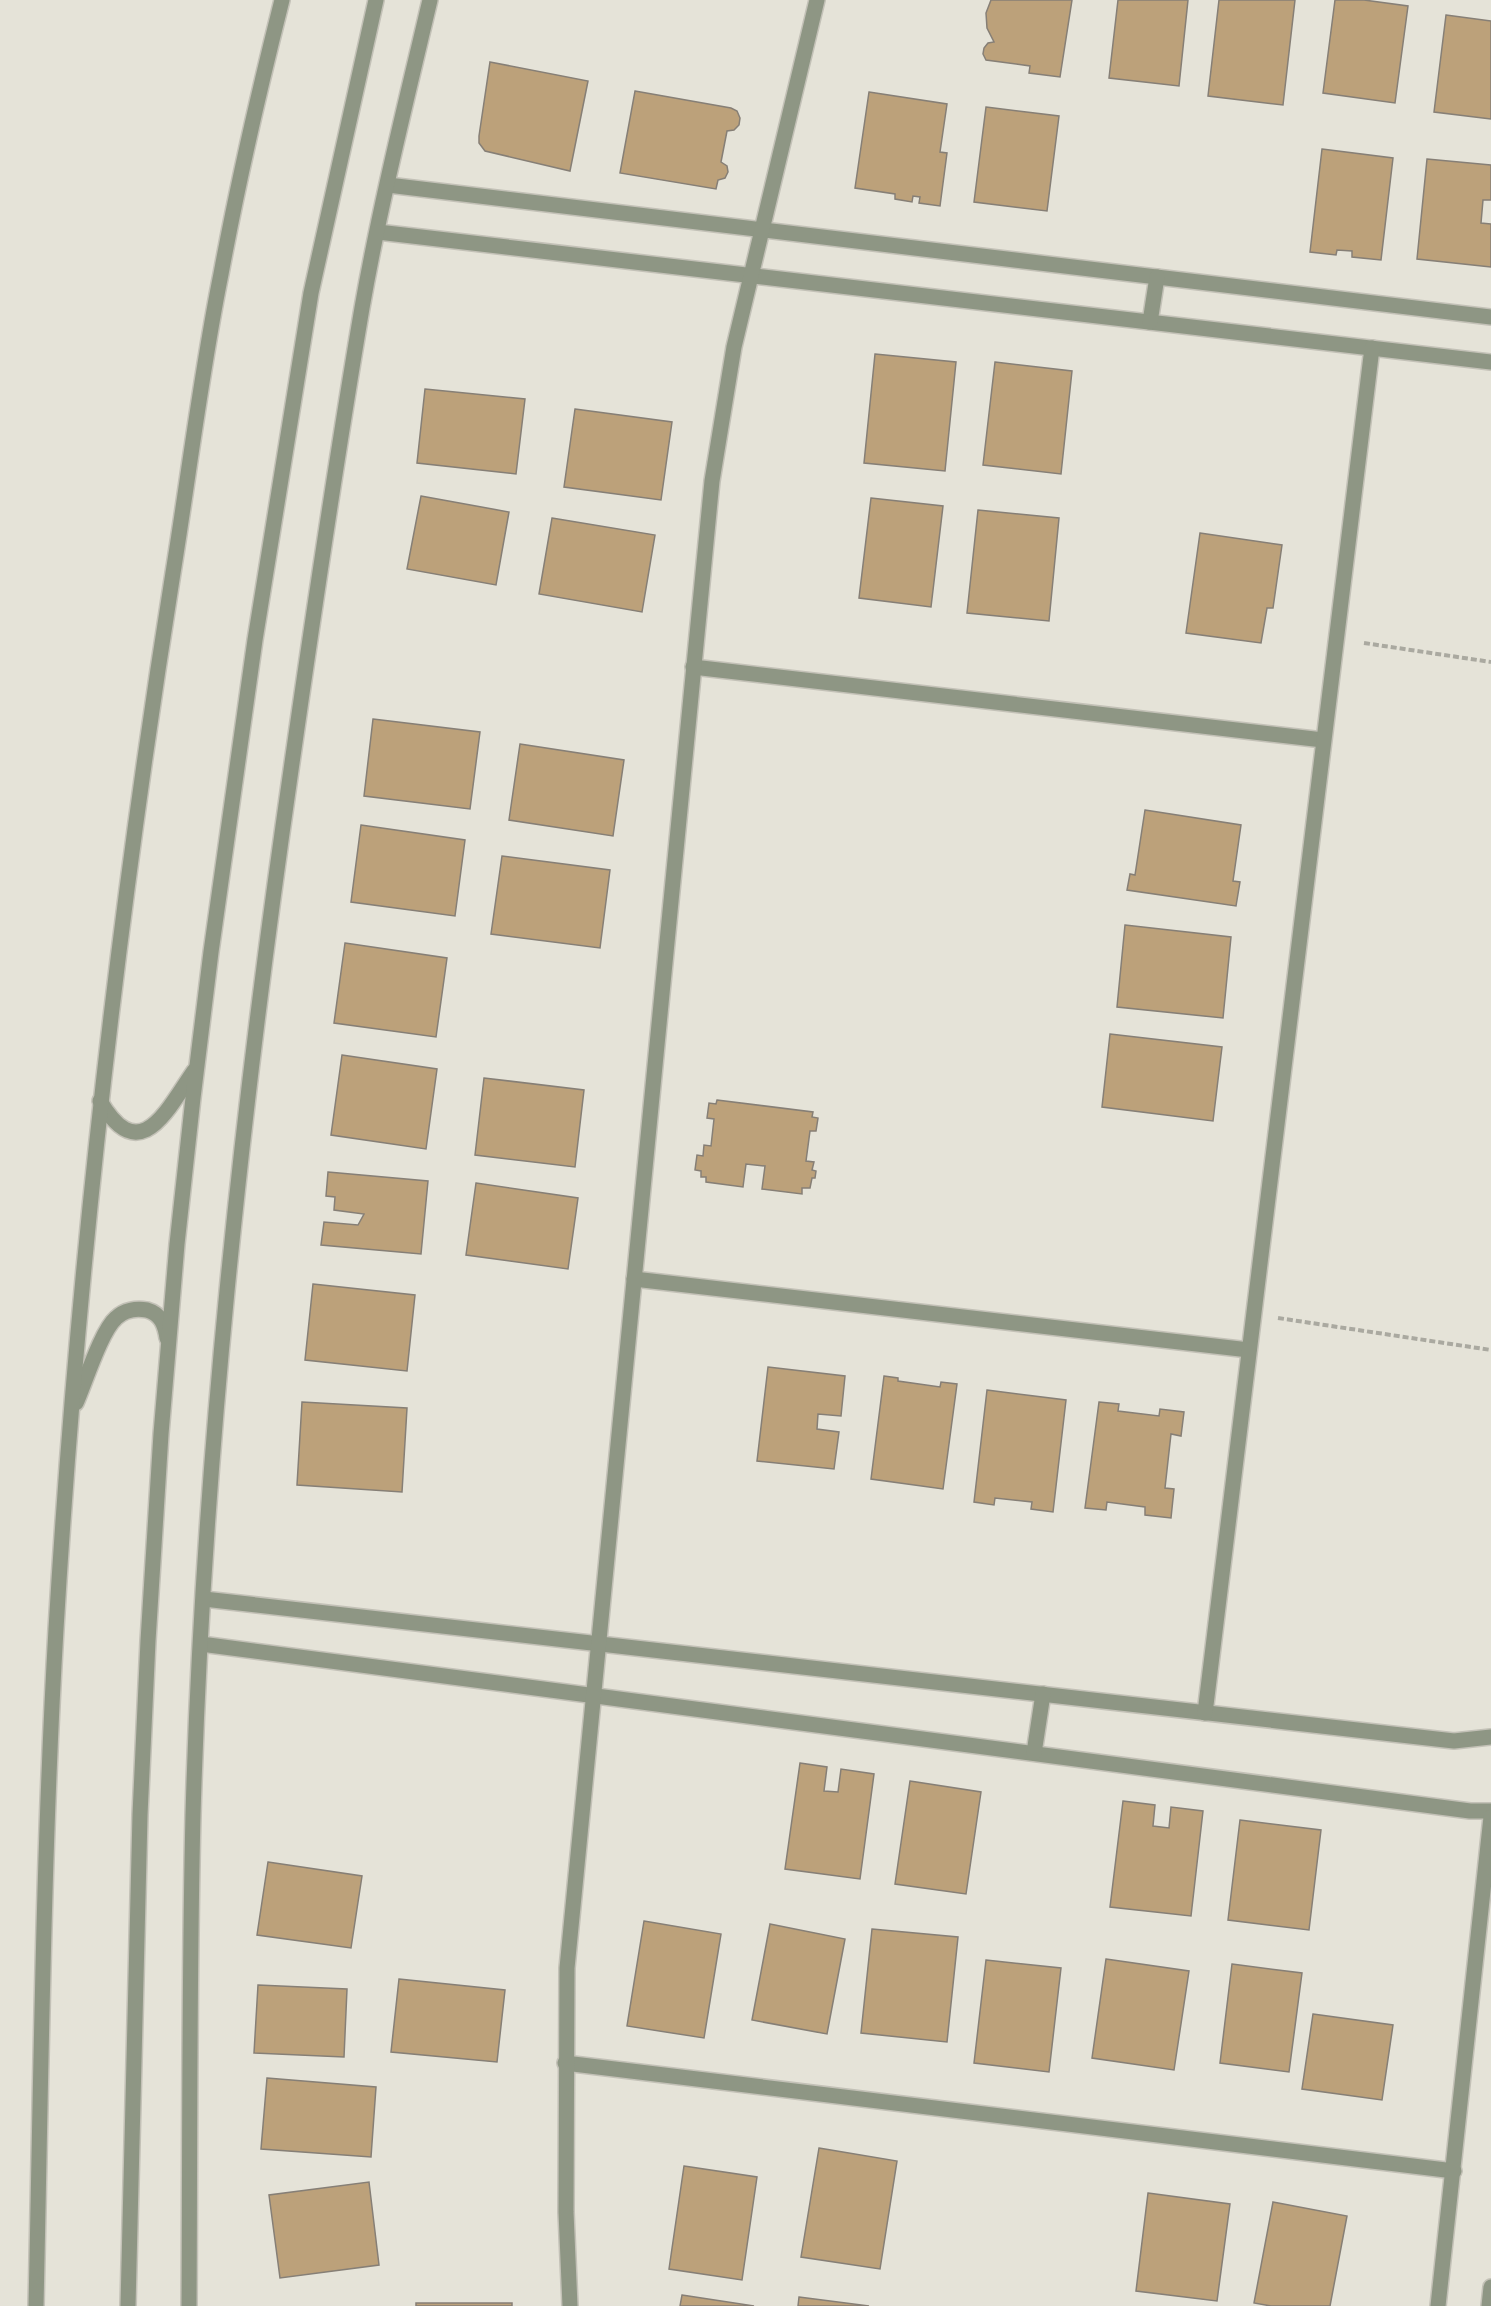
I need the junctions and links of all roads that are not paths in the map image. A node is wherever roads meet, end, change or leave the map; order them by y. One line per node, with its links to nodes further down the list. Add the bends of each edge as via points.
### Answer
1 (282, 0): 17 (street, via 220,276 119,939)
2 (376, 0): 16 (street, via 310,293 255,640)
3 (430, 0): 5 (street)
4 (817, 0): 6 (street)
5 (388, 185): 6 (street); 7 (street)
6 (761, 230): 8 (street); 9 (street)
7 (378, 232): 8 (street); 22 (street, via 319,579 264,958 230,1249)
8 (750, 277): 11 (street); 14 (street, via 712,481)
9 (1157, 277): 10 (street); 11 (street)
10 (1491, 317)
11 (1150, 322): 12 (street)
12 (1372, 348): 13 (street); 15 (street)
13 (1491, 362)
14 (693, 668): 15 (street); 18 (street)
15 (1323, 740): 20 (street)
16 (196, 1068): 17 (street, via 157,1124 141,1131 132,1132 114,1123); 19 (street)
17 (100, 1101): 21 (street)
18 (634, 1279): 20 (street); 24 (street)
19 (169, 1347): 21 (street, via 159,1316 137,1309 117,1316 105,1334); 36 (street, via 149,1618 140,1815)
20 (1250, 1350): 27 (street)
21 (70, 1416): 35 (street, via 48,1812)
22 (204, 1599): 23 (street); 24 (street)
23 (201, 1644): 26 (street); 37 (street, via 193,1816)
24 (598, 1644): 25 (street); 26 (street)
25 (1043, 1694): 27 (street); 29 (street)
26 (593, 1695): 29 (street); 32 (street, via 567,1968)
27 (1205, 1713): 28 (street, via 1454,1740)
28 (1491, 1737)
29 (1034, 1753): 30 (street)
30 (1491, 1811)
31 (1491, 1816): 33 (street)
32 (565, 2063): 33 (street); 38 (street)
33 (1454, 2171): 39 (street)
34 (1491, 2287): 40 (street)
35 (36, 2306)
36 (128, 2306)
37 (189, 2306)
38 (570, 2306)
39 (1438, 2306)
40 (1489, 2306)

